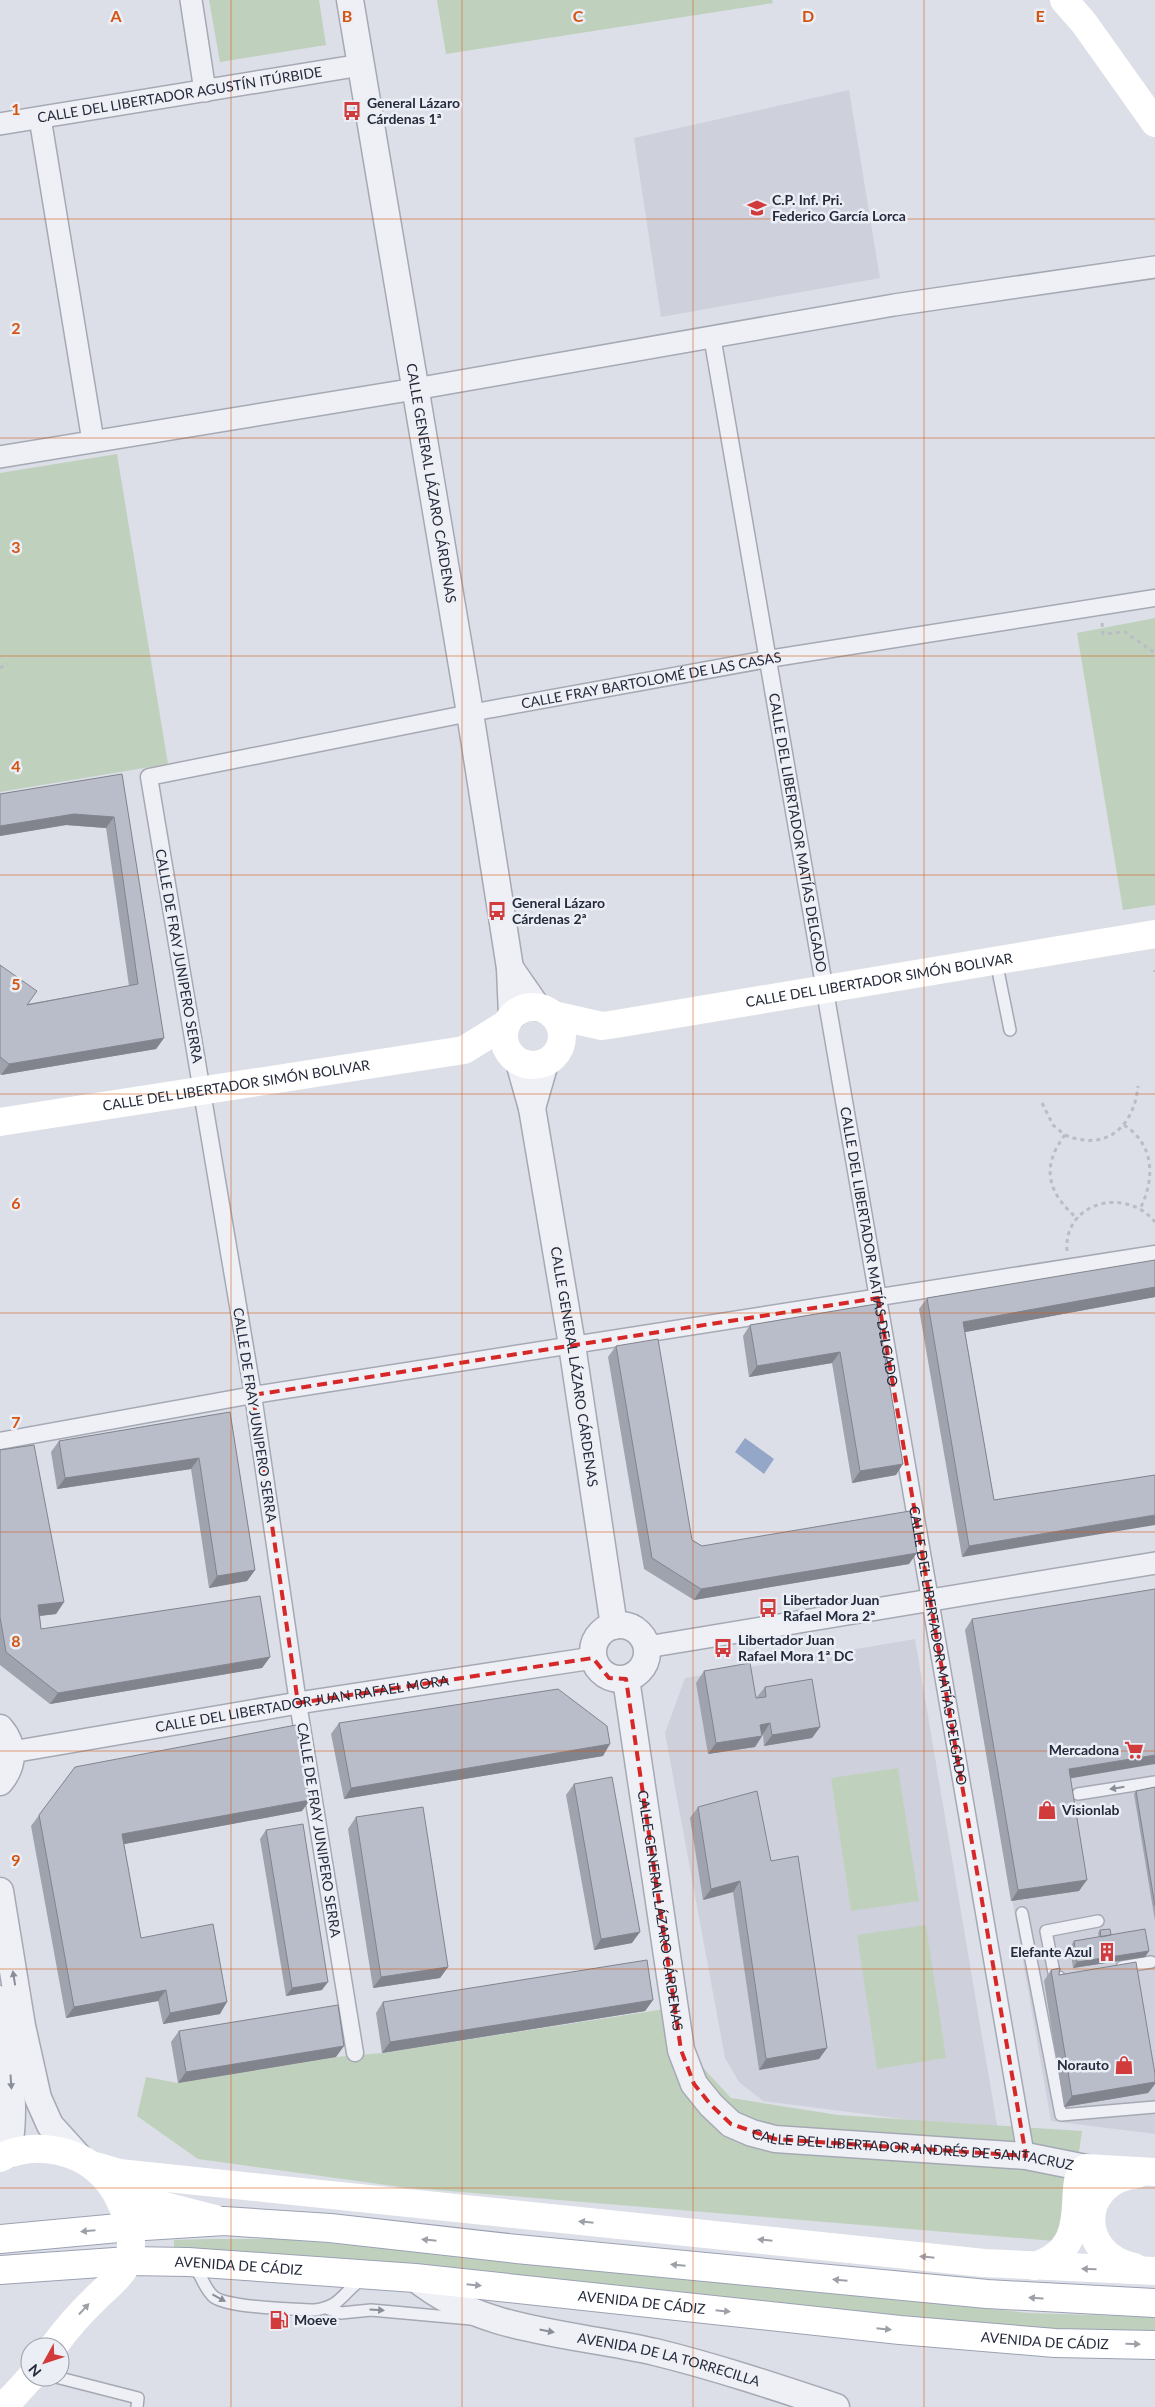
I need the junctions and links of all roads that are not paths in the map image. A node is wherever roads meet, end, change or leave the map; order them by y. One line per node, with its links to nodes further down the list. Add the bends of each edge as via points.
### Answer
1 (190, 0): 5 (street)
2 (350, 0): 4 (street, CALLE GENERAL LÁZARO CÁRDENAS)
3 (1064, 0): 7 (main road)
4 (361, 65): 5 (street, CALLE DEL LIBERTADOR AGUSTÍN ITÚRBIDE); 11 (street, CALLE GENERAL LÁZARO CÁRDENAS)
5 (205, 91): 6 (street, CALLE DEL LIBERTADOR AGUSTÍN ITÚRBIDE)
6 (40, 118): 8 (street, CALLE DEL LIBERTADOR AGUSTÍN ITÚRBIDE); 12 (street)
7 (1155, 123)
8 (0, 124)
9 (1155, 267): 10 (street, via 894,305)
10 (712, 336): 11 (street); 15 (street, CALLE DEL LIBERTADOR MATÍAS DELGADO)
11 (415, 389): 12 (street); 16 (street, CALLE GENERAL LÁZARO CÁRDENAS)
12 (93, 441): 13 (street)
13 (0, 456)
14 (1155, 598): 15 (street, CALLE FRAY BARTOLOMÉ DE LAS CASAS)
15 (768, 659): 16 (street, CALLE FRAY BARTOLOMÉ DE LAS CASAS); 21 (street, CALLE DEL LIBERTADOR MATÍAS DELGADO)
16 (470, 713): 17 (street, CALLE FRAY BARTOLOMÉ DE LAS CASAS); 20 (street, CALLE GENERAL LÁZARO CÁRDENAS)
17 (149, 777): 28 (street, CALLE DE FRAY JUNIPERO SERRA)
18 (1155, 934): 19 (main road, CALLE DEL LIBERTADOR SIMÓN BOLIVAR)
19 (996, 961): 21 (main road, CALLE DEL LIBERTADOR SIMÓN BOLIVAR); 25 (lane)
20 (510, 968): 22 (street, CALLE GENERAL LÁZARO CÁRDENAS); 23 (street, CALLE GENERAL LÁZARO CÁRDENAS)
21 (825, 990): 24 (main road, CALLE DEL LIBERTADOR SIMÓN BOLIVAR); 31 (street, CALLE DEL LIBERTADOR MATÍAS DELGADO)
22 (545, 1011): 23 (main road, via 519,1010); 24 (main road, CALLE DEL LIBERTADOR SIMÓN BOLIVAR); 27 (main road, via 562,1032)
23 (509, 1020): 26 (main road, CALLE DEL LIBERTADOR SIMÓN BOLIVAR); 27 (main road, via 504,1041)
24 (602, 1026): 27 (main road, CALLE DEL LIBERTADOR SIMÓN BOLIVAR)
25 (1010, 1030)
26 (471, 1047): 27 (main road, CALLE DEL LIBERTADOR SIMÓN BOLIVAR); 28 (main road, CALLE DEL LIBERTADOR SIMÓN BOLIVAR)
27 (534, 1058): 32 (street, CALLE GENERAL LÁZARO CÁRDENAS, via 532,1108)
28 (202, 1091): 29 (main road, CALLE DEL LIBERTADOR SIMÓN BOLIVAR); 33 (street, CALLE DE FRAY JUNIPERO SERRA)
29 (0, 1122)
30 (1155, 1254): 31 (street)
31 (878, 1298): 32 (street); 36 (street, CALLE DEL LIBERTADOR MATÍAS DELGADO)
32 (572, 1345): 33 (street); 37 (street, CALLE GENERAL LÁZARO CÁRDENAS)
33 (253, 1395): 34 (street); 41 (street, CALLE DE FRAY JUNIPERO SERRA)
34 (0, 1441)
35 (1155, 1563): 36 (street)
36 (930, 1600): 38 (street); 58 (street, CALLE DEL LIBERTADOR MATÍAS DELGADO)
37 (614, 1626): 38 (street, via 623,1625 639,1632); 39 (street, via 595,1641)
38 (647, 1647): 40 (street, via 647,1656 640,1671)
39 (593, 1658): 40 (street, via 596,1666 609,1678); 41 (street, CALLE DEL LIBERTADOR JUAN RAFAEL MORA)
40 (626, 1679): 56 (street, CALLE GENERAL LÁZARO CÁRDENAS, via 681,2050 694,2084)
41 (298, 1703): 43 (street, CALLE DEL LIBERTADOR JUAN RAFAEL MORA); 54 (street, CALLE DE FRAY JUNIPERO SERRA)
42 (0, 1728): 43 (street)
43 (12, 1752): 44 (street, via 11,1763)
44 (0, 1782)
45 (1155, 1782): 46 (lane, one-way to 46)
46 (1078, 1794)
47 (0, 1891): 59 (street, one-way to 47, via 50,2125 38,2098 22,2026)
48 (1022, 1913): 55 (lane, via 1061,2115)
49 (1098, 1921): 52 (lane, via 1046,1931 1055,1978)
50 (1151, 1962): 51 (lane)
51 (1112, 1968)
52 (1074, 1975)
53 (1, 2014): 57 (street, one-way to 57, via 13,2126)
54 (355, 2054)
55 (1155, 2107)
56 (732, 2124): 58 (street, CALLE DEL LIBERTADOR ANDRÉS DE SANTACRUZ, via 775,2139)
57 (4, 2156): 59 (main road, via 36,2149 58,2150)
58 (1017, 2156): 60 (street, CALLE DEL LIBERTADOR ANDRÉS DE SANTACRUZ); 63 (street, via 1060,2175)
59 (86, 2161): 62 (main road); 66 (main road, one-way to 59, via 119,2174)
60 (1088, 2168): 61 (main road, CALLE DEL LIBERTADOR ANDRÉS DE SANTACRUZ); 63 (main road, via 1098,2176)
61 (1149, 2172): 63 (main road, via 1122,2177)
62 (116, 2190): 64 (main road, via 130,2197); 65 (main road)
63 (1085, 2201): 71 (main road, via 1064,2247 1054,2258); 73 (main road, via 1095,2241 1103,2252 1116,2261)
64 (224, 2221): 65 (main road); 68 (main road, one-way to 64, via 330,2228)
65 (129, 2227): 67 (main road, one-way to 67); 69 (main road)
66 (652, 2228): 68 (main road, via 589,2246); 71 (main road, one-way to 66)
67 (0, 2239)
68 (516, 2249): 76 (main road, one-way to 68, via 1023,2297)
69 (129, 2261): 70 (main road, AVENIDA DE CÁDIZ); 72 (main road, AVENIDA DE CÁDIZ); 79 (main road, one-way to 69)
70 (188, 2262): 74 (main road, AVENIDA DE CÁDIZ); 77 (lane, one-way to 77, via 206,2289 215,2298 229,2303)
71 (1034, 2266): 73 (main road, one-way to 71)
72 (0, 2270)
73 (1152, 2271)
74 (368, 2275): 75 (main road, AVENIDA DE CÁDIZ); 77 (lane)
75 (415, 2278): 78 (street, AVENIDA DE LA TORRECILLA, via 440,2296); 80 (main road, AVENIDA DE CÁDIZ, one-way to 80, via 910,2331 1055,2343)
76 (1155, 2303)
77 (329, 2309): 78 (lane, one-way to 78)
78 (499, 2322): 85 (street, AVENIDA DE LA TORRECILLA, one-way to 85, via 693,2362)
79 (62, 2337)
80 (1155, 2345)
81 (70, 2381): 84 (lane, via 138,2398)
82 (21, 2387): 83 (main road)
83 (0, 2407)
84 (137, 2407)
85 (836, 2407)

